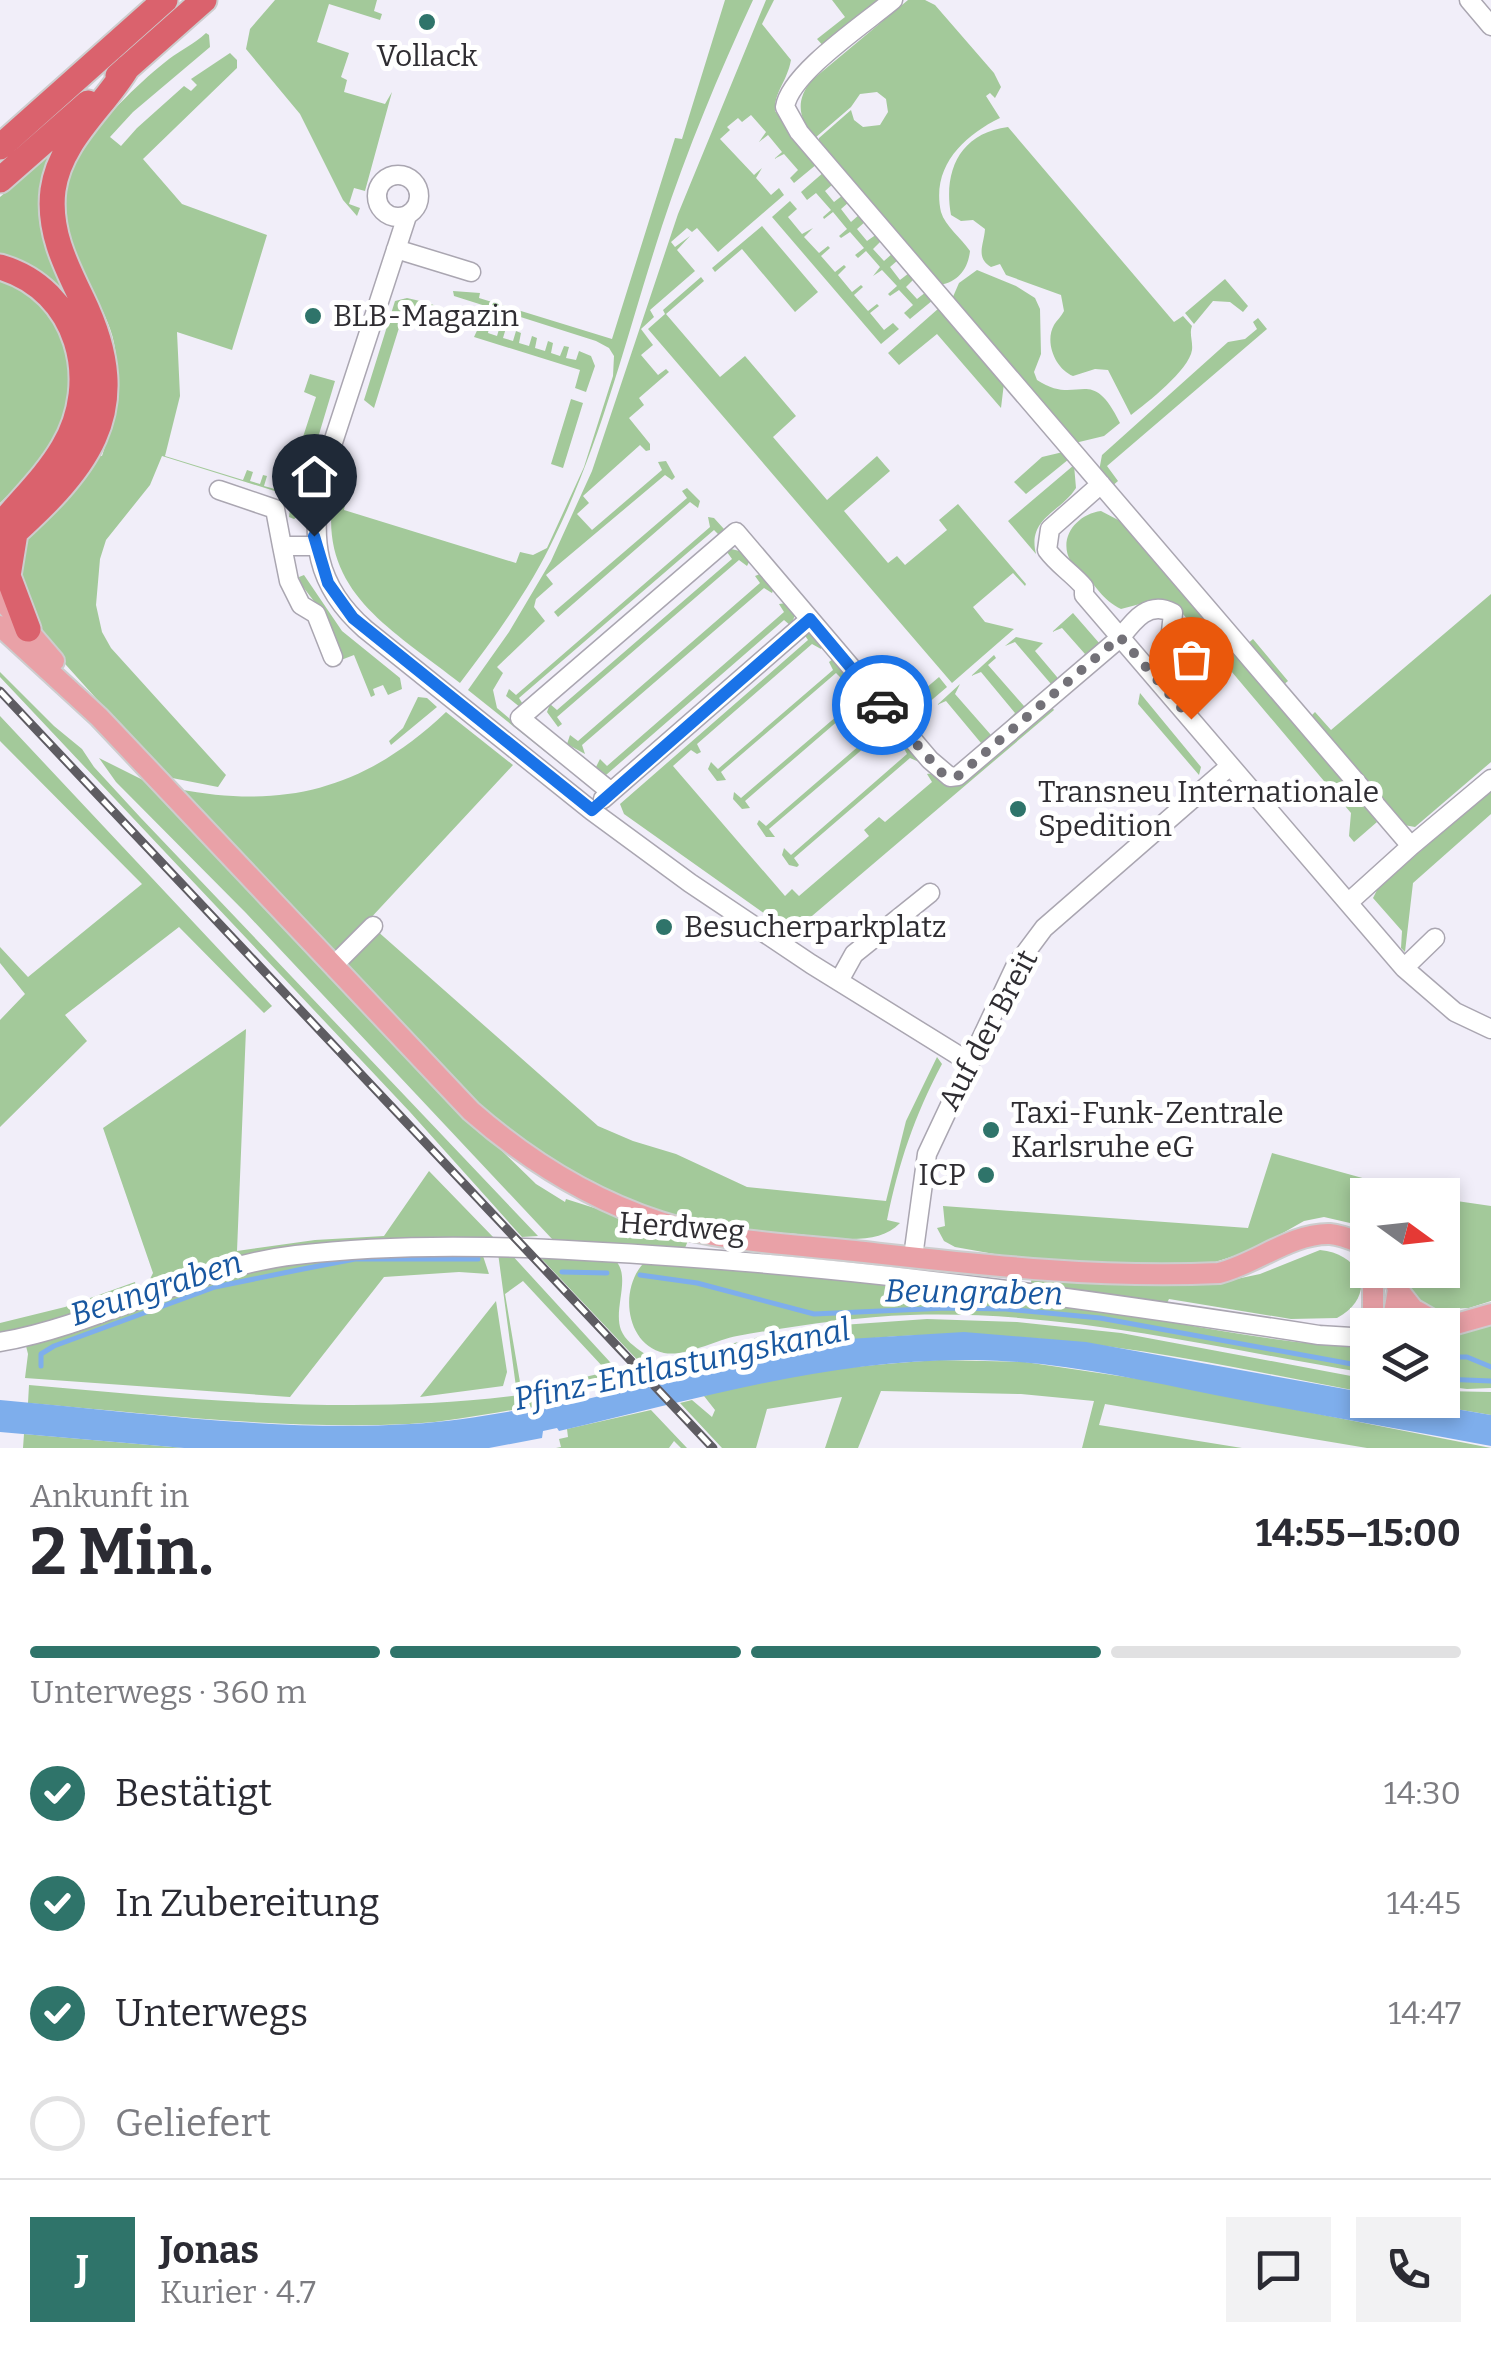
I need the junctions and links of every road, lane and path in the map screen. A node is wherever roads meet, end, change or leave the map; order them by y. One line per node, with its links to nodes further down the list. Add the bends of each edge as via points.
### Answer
1 (204, 0): 4 (highway)
2 (893, 0): 13 (street, via 796,84 787,113)
3 (1469, 0): 5 (street)
4 (170, 7): 6 (highway); 7 (highway)
5 (1491, 26)
6 (128, 68): 8 (highway); 15 (highway, via 68,148 52,205 61,255 95,326 106,367 98,430 76,470)
7 (0, 146)
8 (0, 180)
9 (406, 216): 10 (street)
10 (396, 249): 12 (street); 17 (street, via 322,476)
11 (0, 267): 15 (highway, via 35,283 65,314 84,386 73,428 53,464)
12 (471, 272)
13 (1101, 484): 22 (street, via 1050,529 1046,550 1059,575); 30 (street)
14 (219, 490): 16 (street, via 275,509)
15 (7, 524): 21 (highway, via 8,576)
16 (282, 546): 17 (street); 23 (street, via 289,581 301,605 316,614)
17 (316, 546): 29 (street, via 328,583 353,618)
18 (0, 598): 21 (main road)
19 (810, 619): 22 (street, via 950,777); 28 (street); 28 (street, via 736,532 520,718)
20 (0, 626): 25 (main road)
21 (28, 629): 25 (main road)
22 (1120, 637): 24 (street); 24 (street, via 1150,609 1173,613)
23 (333, 657)
24 (1165, 689): 26 (street)
25 (99, 718): 35 (main road)
26 (1230, 766): 32 (street); 39 (street, Auf der Breit, via 1044,928 1015,967)
27 (1491, 779): 30 (street)
28 (611, 792): 29 (street)
29 (592, 810): 37 (street)
30 (1411, 846): 32 (street)
31 (930, 893): 37 (street, via 854,954)
32 (1349, 902): 36 (street)
33 (374, 926): 35 (street)
34 (1435, 938): 36 (street)
35 (333, 966): 41 (main road, via 471,1111 580,1188 692,1232)
36 (1404, 968): 38 (street, via 1455,1012)
37 (838, 981): 39 (street)
38 (1491, 1029)
39 (969, 1062): 41 (street, Auf der Breit, via 927,1154)
40 (1350, 1242): 41 (main road, via 1333,1234 1307,1237 1235,1269 1188,1274)
41 (913, 1257)
42 (1491, 1314): 43 (main road)
43 (1460, 1322)
44 (1350, 1337): 45 (street, Herdweg, via 894,1275 626,1252 489,1248 267,1259)
45 (0, 1342)

